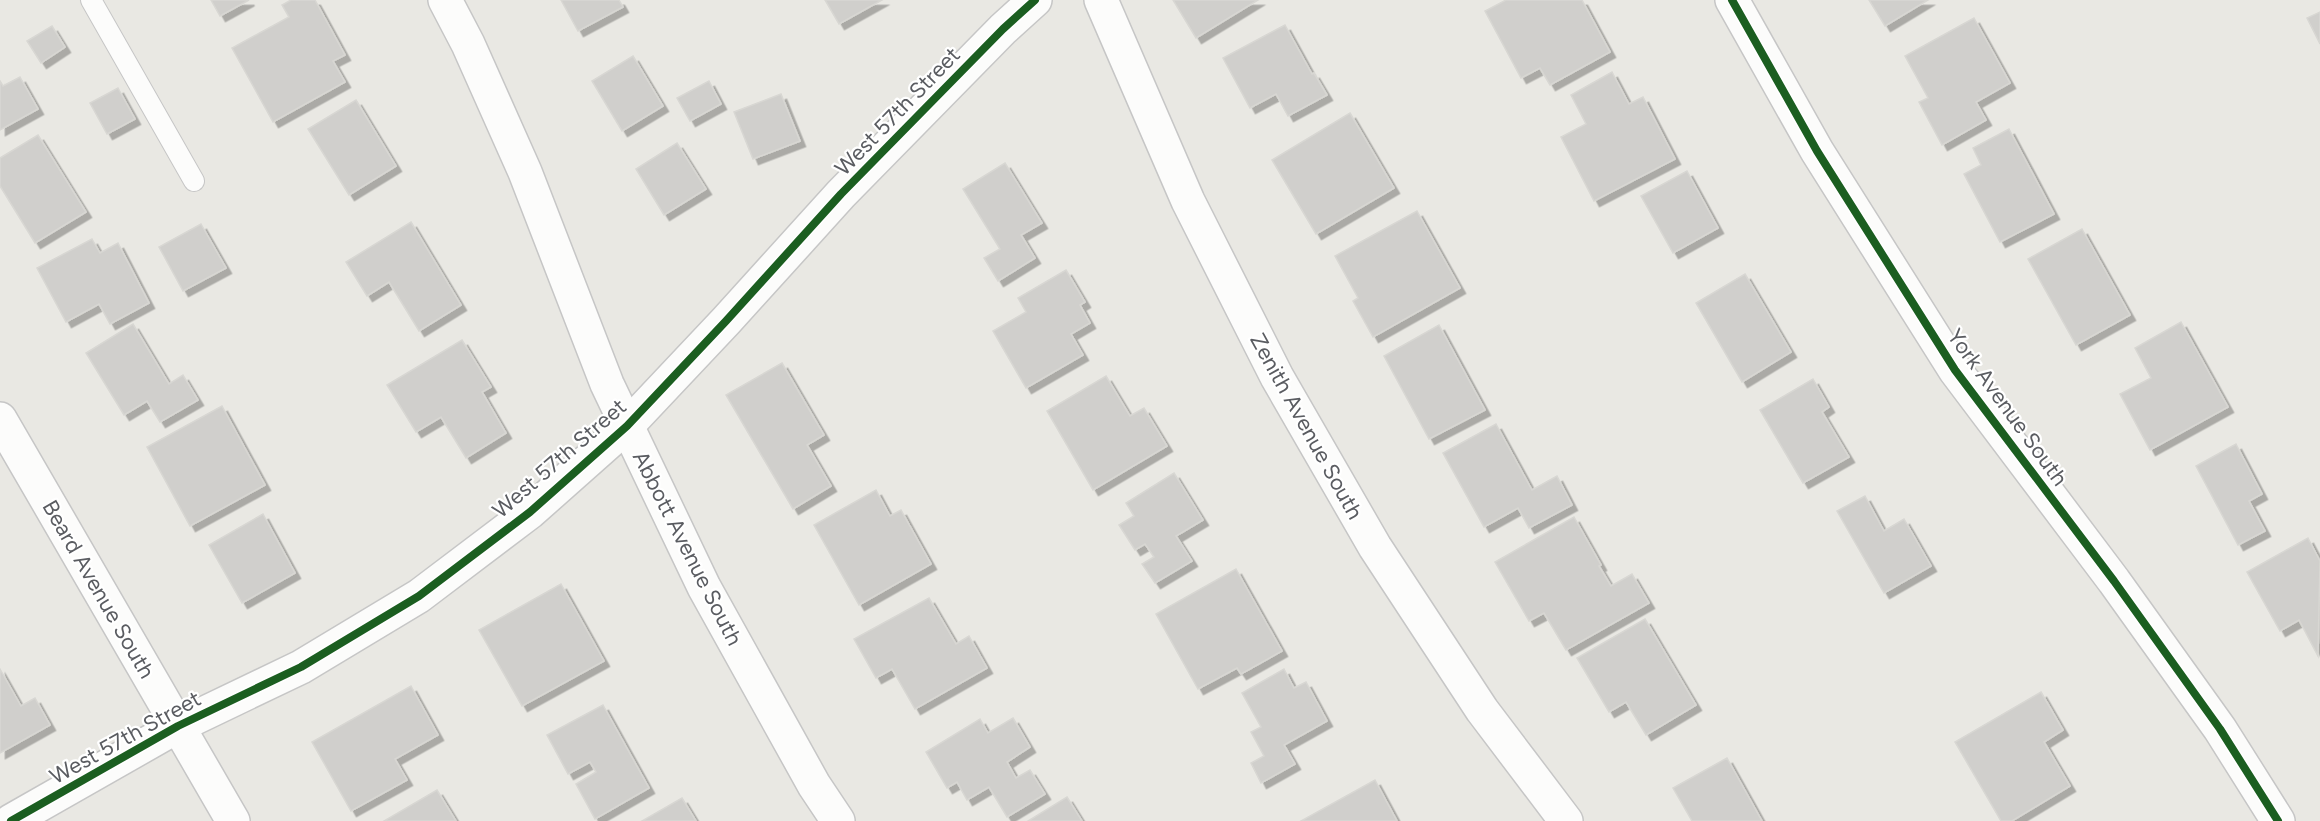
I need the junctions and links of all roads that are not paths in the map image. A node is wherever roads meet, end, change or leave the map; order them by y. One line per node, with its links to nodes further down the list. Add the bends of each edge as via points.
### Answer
1 (92, 0): 6 (lane)
2 (445, 0): 8 (street, Abbott Avenue South, via 525,172)
3 (1035, 0): 8 (street, West 57th Street, via 841,194)
4 (1101, 0): 13 (street, Zenith Avenue South, via 1188,201 1277,376 1388,566 1482,710)
5 (1732, 0): 14 (street, York Avenue South, via 1817,151 1956,370 2114,580 2220,729)
6 (194, 181)
7 (0, 418): 9 (street, Beard Avenue South)
8 (627, 426): 9 (street, West 57th Street, via 530,512 419,596 301,667); 12 (street, Abbott Avenue South, via 704,587)
9 (178, 726): 10 (street, West 57th Street); 11 (street, Beard Avenue South)
10 (11, 821)
11 (233, 821)
12 (838, 821)
13 (1566, 821)
14 (2278, 821)

